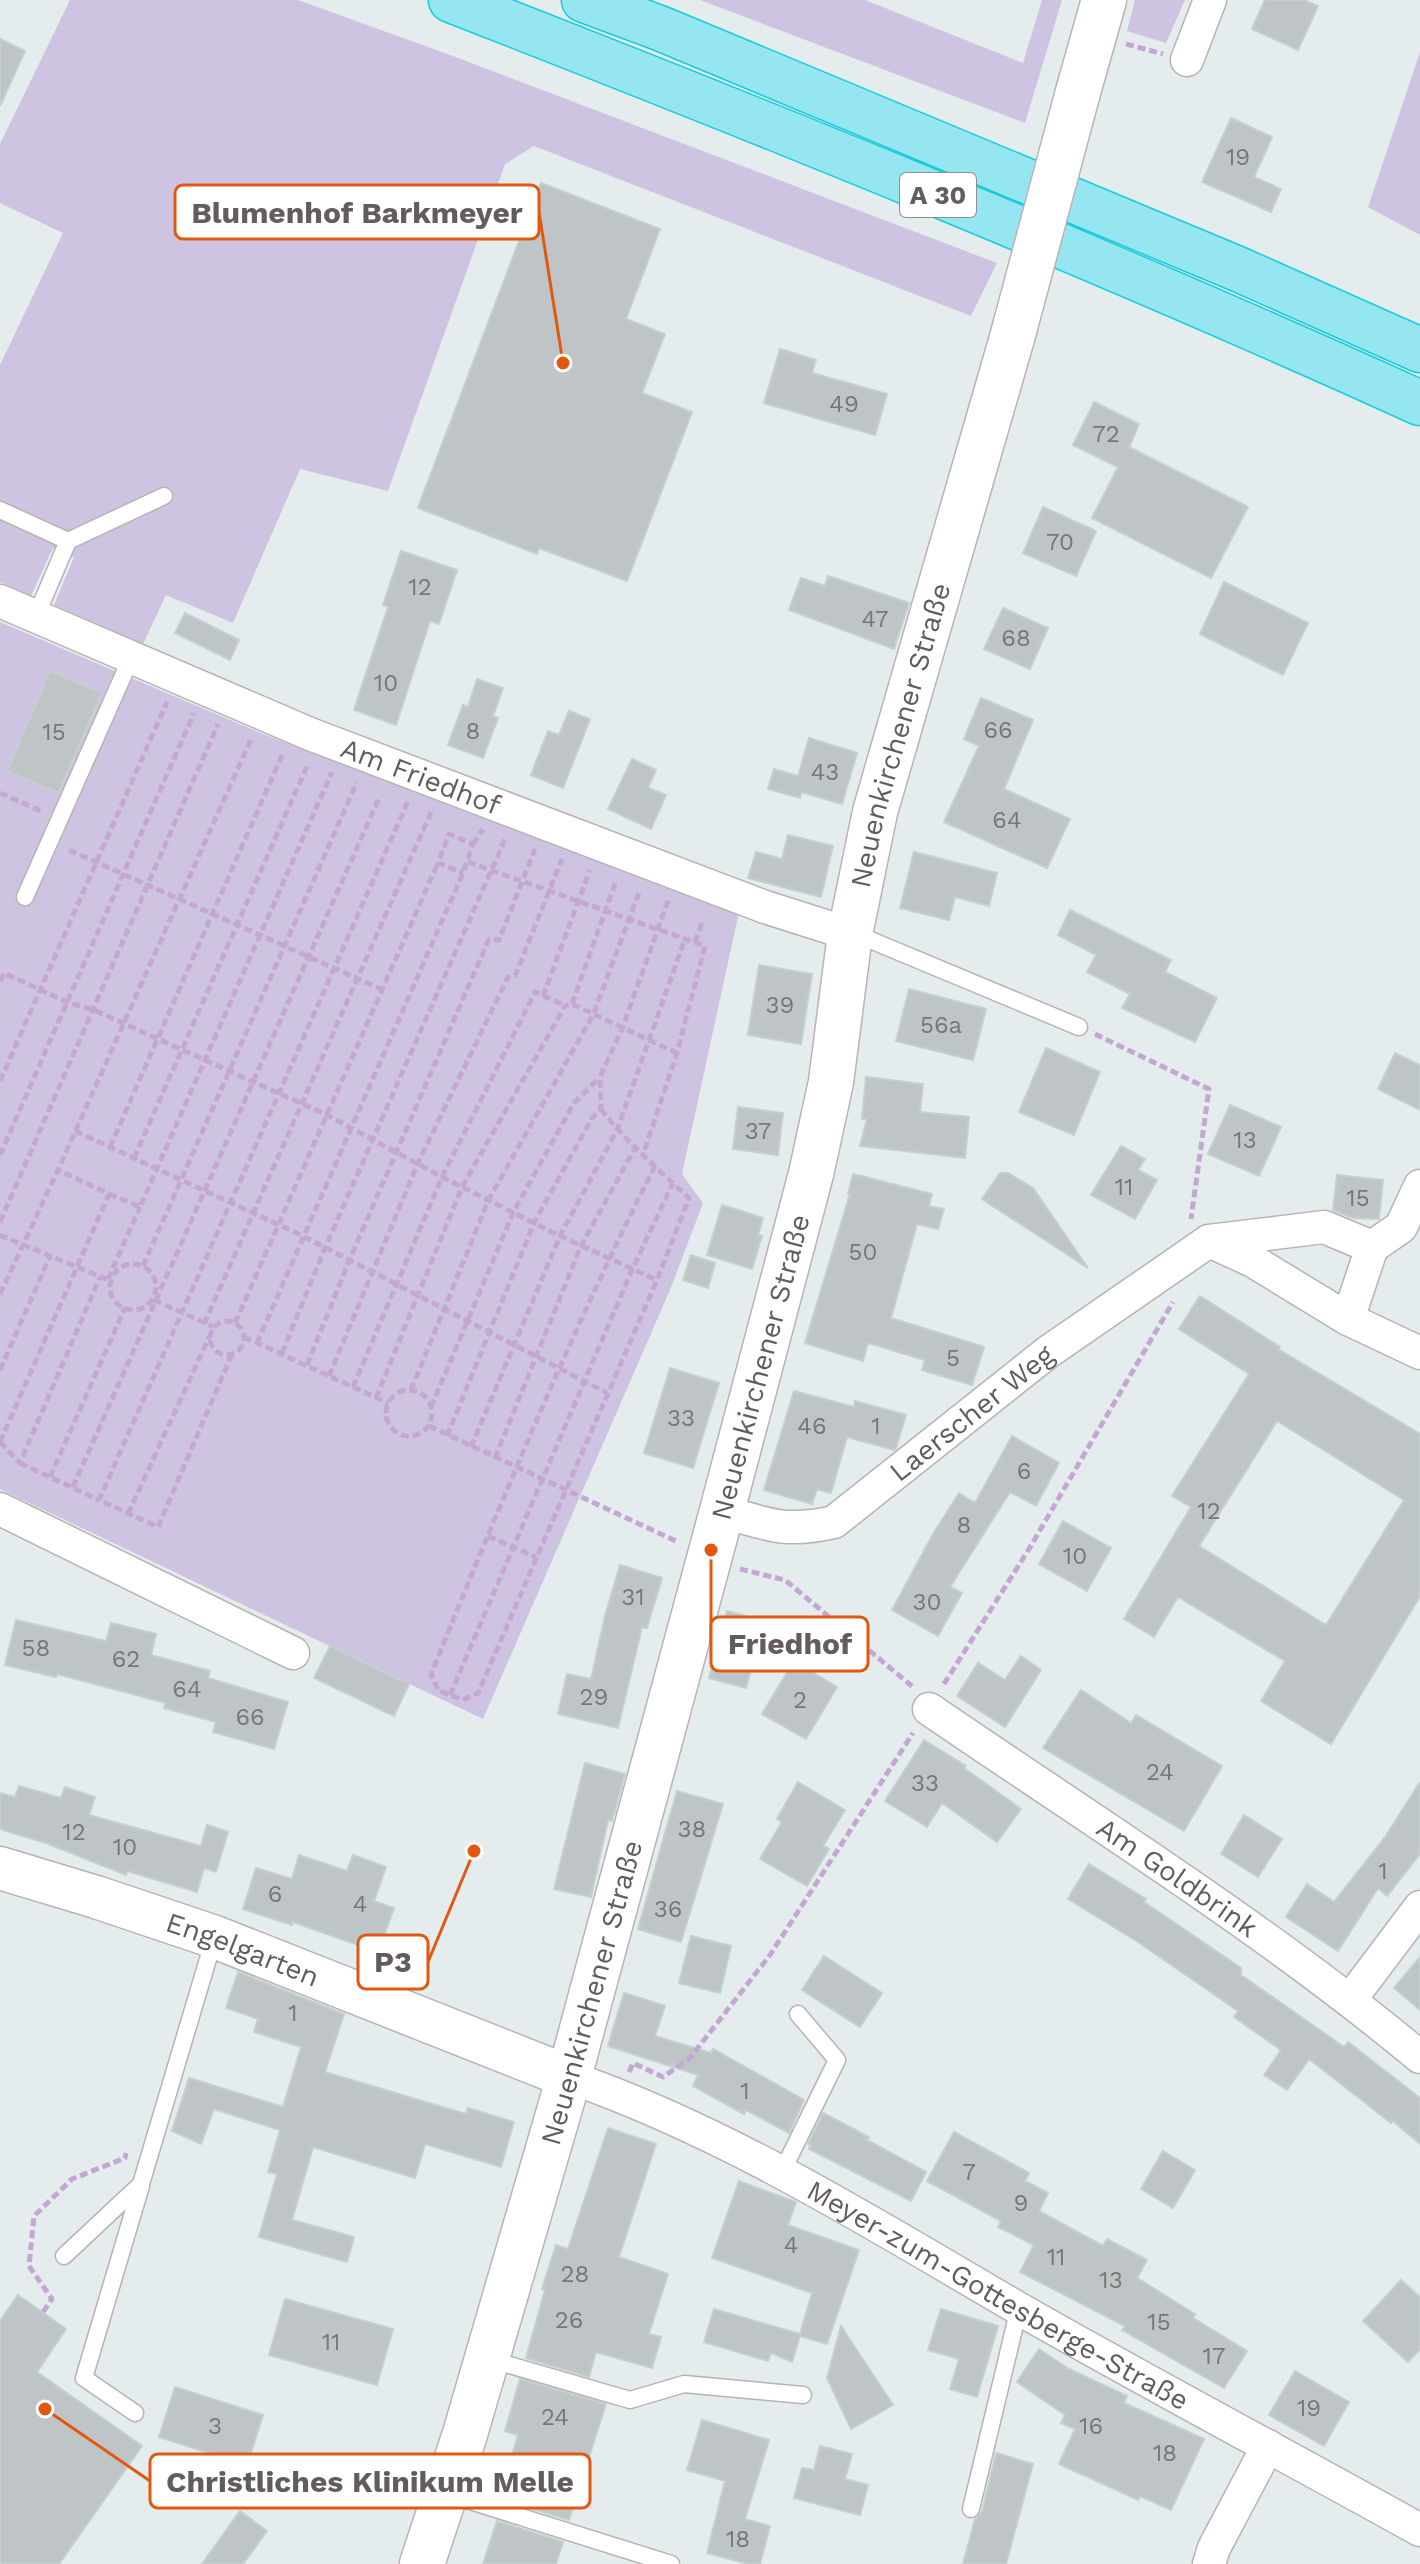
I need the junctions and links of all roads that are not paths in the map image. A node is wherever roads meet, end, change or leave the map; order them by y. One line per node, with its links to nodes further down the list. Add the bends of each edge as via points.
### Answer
1 (451, 0): 7 (highway, A 30, via 843,155 1228,316)
2 (584, 0): 6 (highway, A 30, via 1238,269)
3 (1210, 0): 5 (street)
4 (1104, 26): 15 (main road, Neuenkirchener Straße, bridge, via 1078,92 875,812)
5 (1187, 60)
6 (1420, 350)
7 (1420, 403)
8 (164, 496): 10 (lane)
9 (0, 510): 10 (lane)
10 (68, 541): 12 (lane)
11 (0, 601): 12 (street, Am Friedhof)
12 (36, 616): 13 (street, Am Friedhof)
13 (131, 658): 14 (lane); 15 (street, Am Friedhof, via 507,810)
14 (25, 897)
15 (850, 934): 16 (lane); 23 (main road, Neuenkirchener Straße, via 831,1082 811,1174)
16 (1079, 1027)
17 (1420, 1186): 19 (street, via 1401,1227)
18 (1209, 1241): 19 (street, Laerscher Weg, via 1324,1227); 20 (street, via 1253,1261); 23 (street, Laerscher Weg, via 1048,1352 834,1522 778,1528)
19 (1372, 1247): 20 (street)
20 (1348, 1319): 21 (street)
21 (1420, 1353)
22 (0, 1509): 24 (street)
23 (722, 1511): 32 (main road, Neuenkirchener Straße, via 699,1555)
24 (293, 1653)
25 (930, 1706): 29 (street, Am Goldbrink)
26 (0, 1868): 28 (street, Engelgarten)
27 (1420, 1907): 29 (street)
28 (215, 1937): 32 (street, Engelgarten); 34 (lane)
29 (1350, 2000): 31 (street, Am Goldbrink)
30 (798, 2014): 33 (lane, via 837,2060)
31 (1420, 2057)
32 (569, 2077): 33 (street, Meyer-zum-Gottesberge-Straße, via 618,2094); 37 (main road, Neuenkirchener Straße)
33 (781, 2174): 36 (street, Meyer-zum-Gottesberge-Straße)
34 (141, 2184): 35 (lane); 39 (lane, via 84,2378)
35 (64, 2256)
36 (1019, 2308): 40 (street, Meyer-zum-Gottesberge-Straße); 42 (lane)
37 (487, 2358): 38 (lane, via 630,2400 684,2384); 41 (main road, Neuenkirchener Straße)
38 (803, 2395)
39 (135, 2413)
40 (1268, 2446): 43 (street, Meyer-zum-Gottesberge-Straße); 46 (street)
41 (448, 2494): 44 (main road, Neuenkirchener Straße); 45 (lane)
42 (971, 2509)
43 (1420, 2530)
44 (422, 2564)
45 (671, 2564)
46 (1209, 2564)

